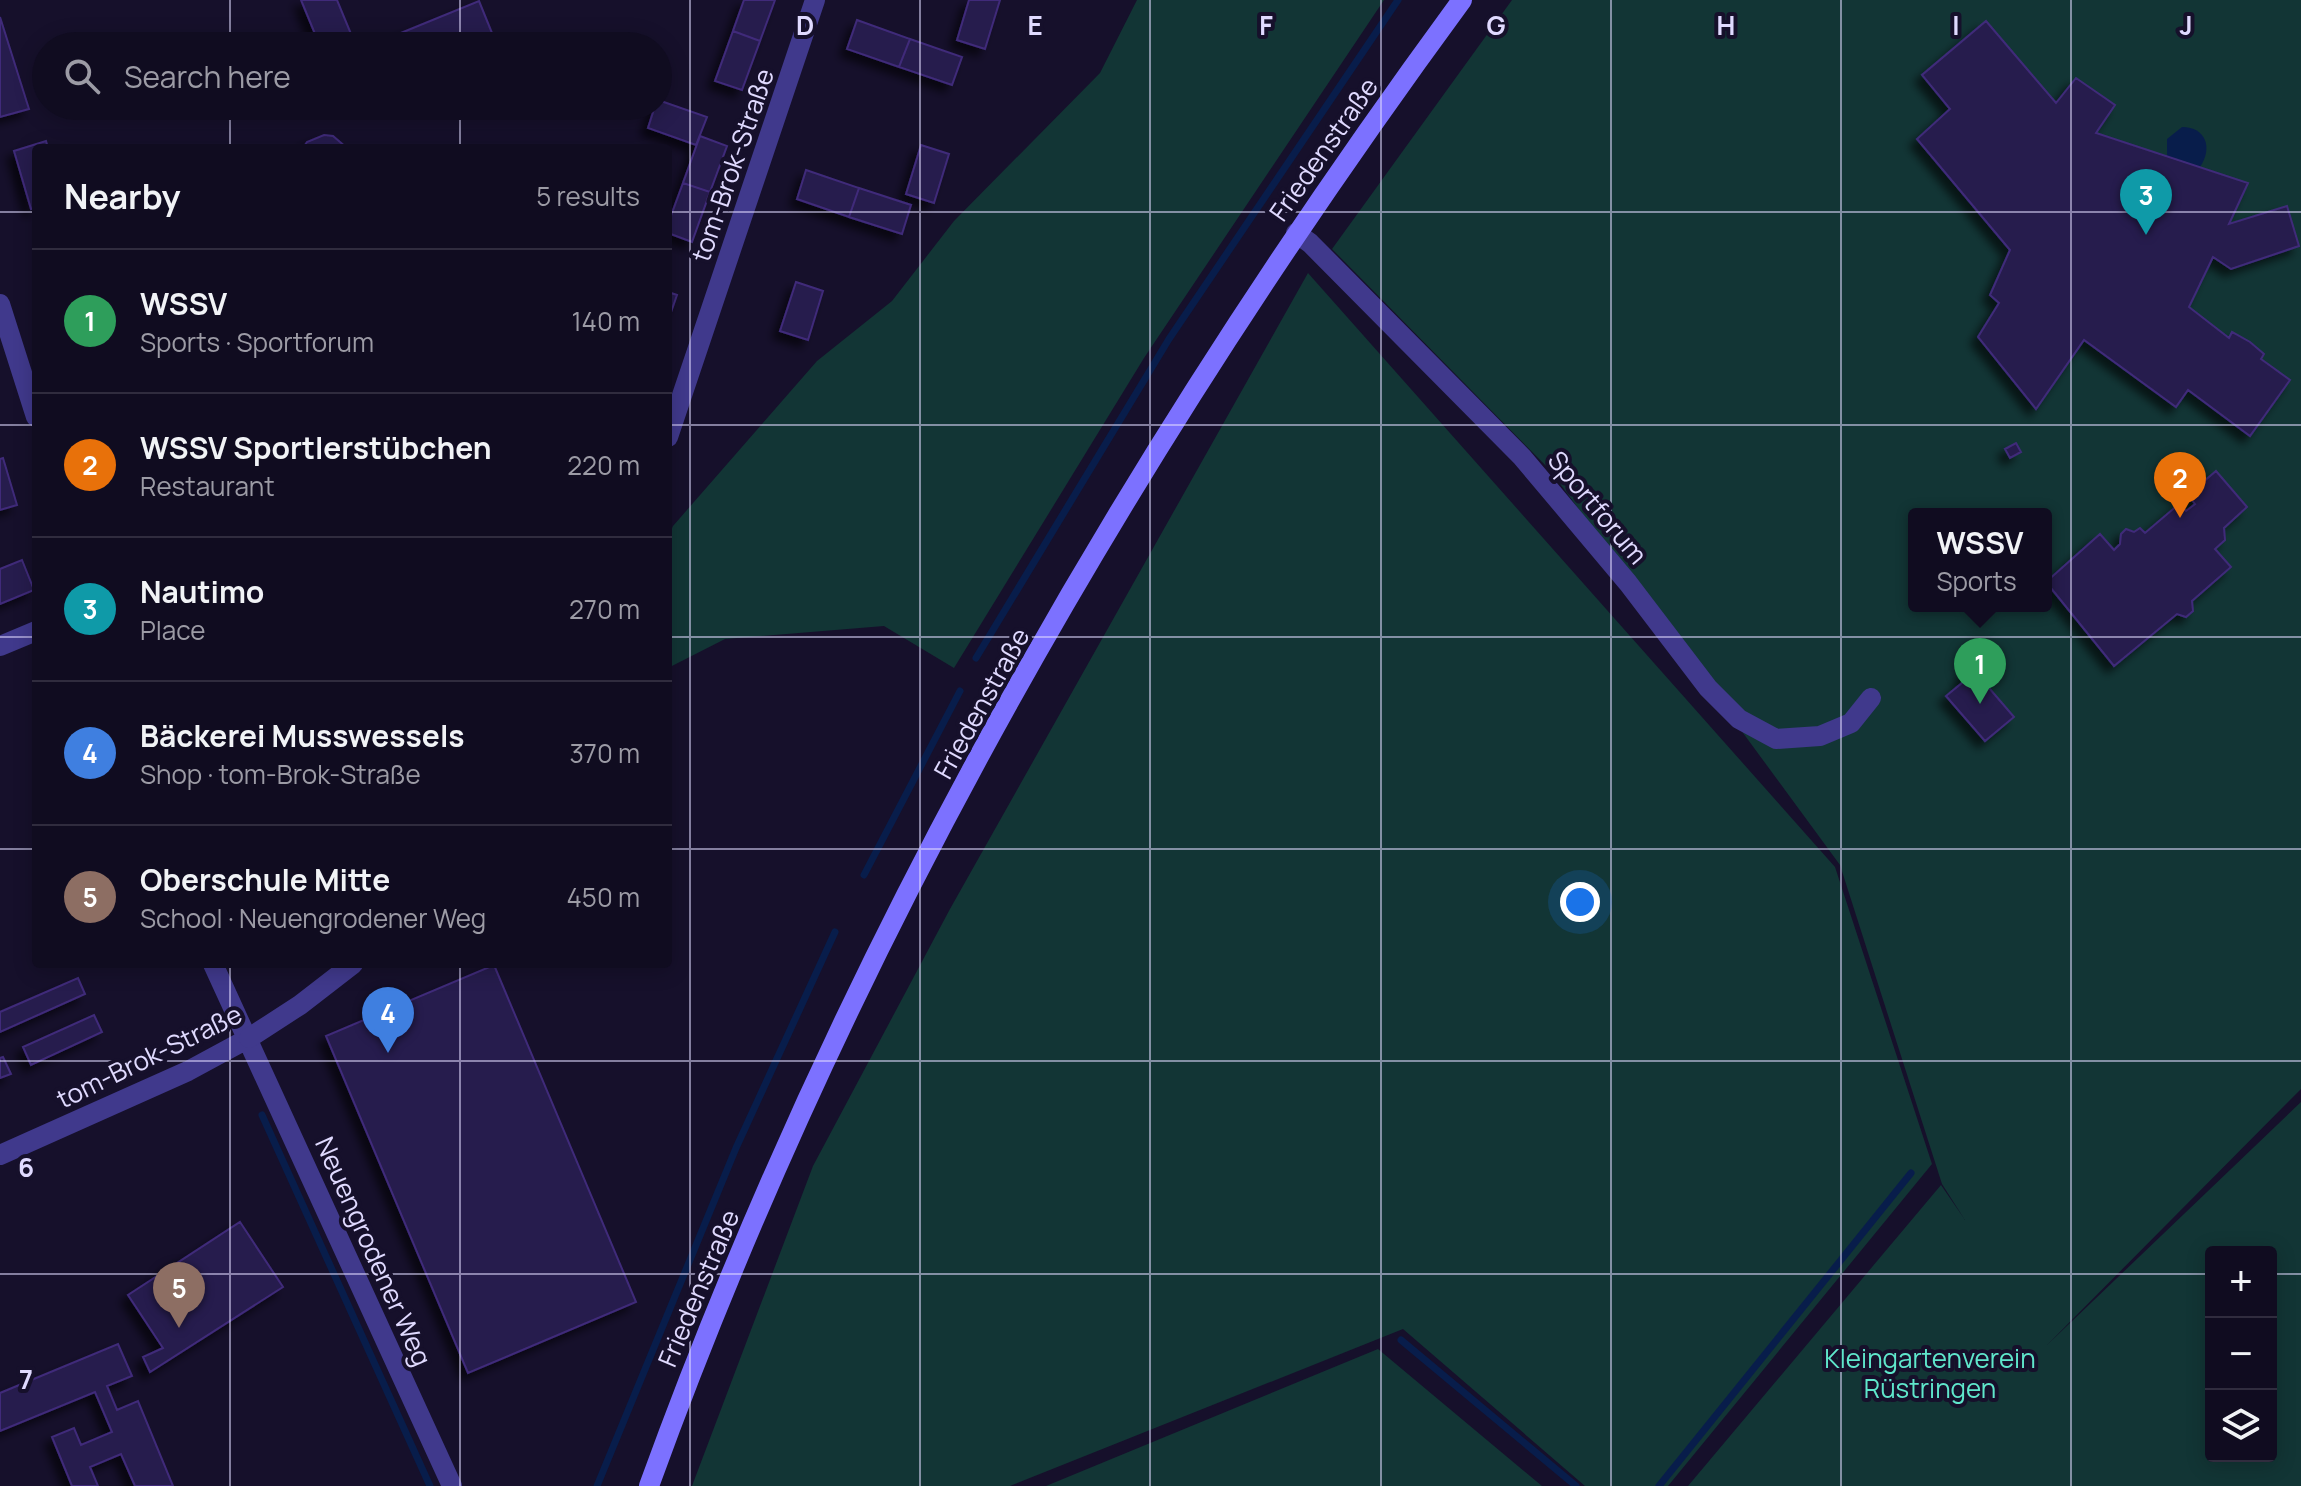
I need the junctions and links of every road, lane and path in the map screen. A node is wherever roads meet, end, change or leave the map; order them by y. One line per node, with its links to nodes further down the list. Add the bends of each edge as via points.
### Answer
1 (815, 0): 6 (street, tom-Brok-Straße)
2 (1462, 0): 3 (main road, Friedenstraße)
3 (1296, 233): 9 (street, Sportforum, via 1522,457 1708,688 1739,719 1776,739 1820,736 1851,723); 15 (main road, Friedenstraße, via 1101,540 914,880 800,1116 684,1388)
4 (0, 304): 5 (street)
5 (32, 404)
6 (672, 425)
7 (32, 633): 8 (street)
8 (0, 646)
9 (1871, 698)
10 (215, 968): 12 (street, Neuengrodener Weg)
11 (348, 968): 12 (street, tom-Brok-Straße)
12 (249, 1038): 13 (street, tom-Brok-Straße); 14 (street, Neuengrodener Weg)
13 (0, 1155)
14 (452, 1486)
15 (649, 1486)

